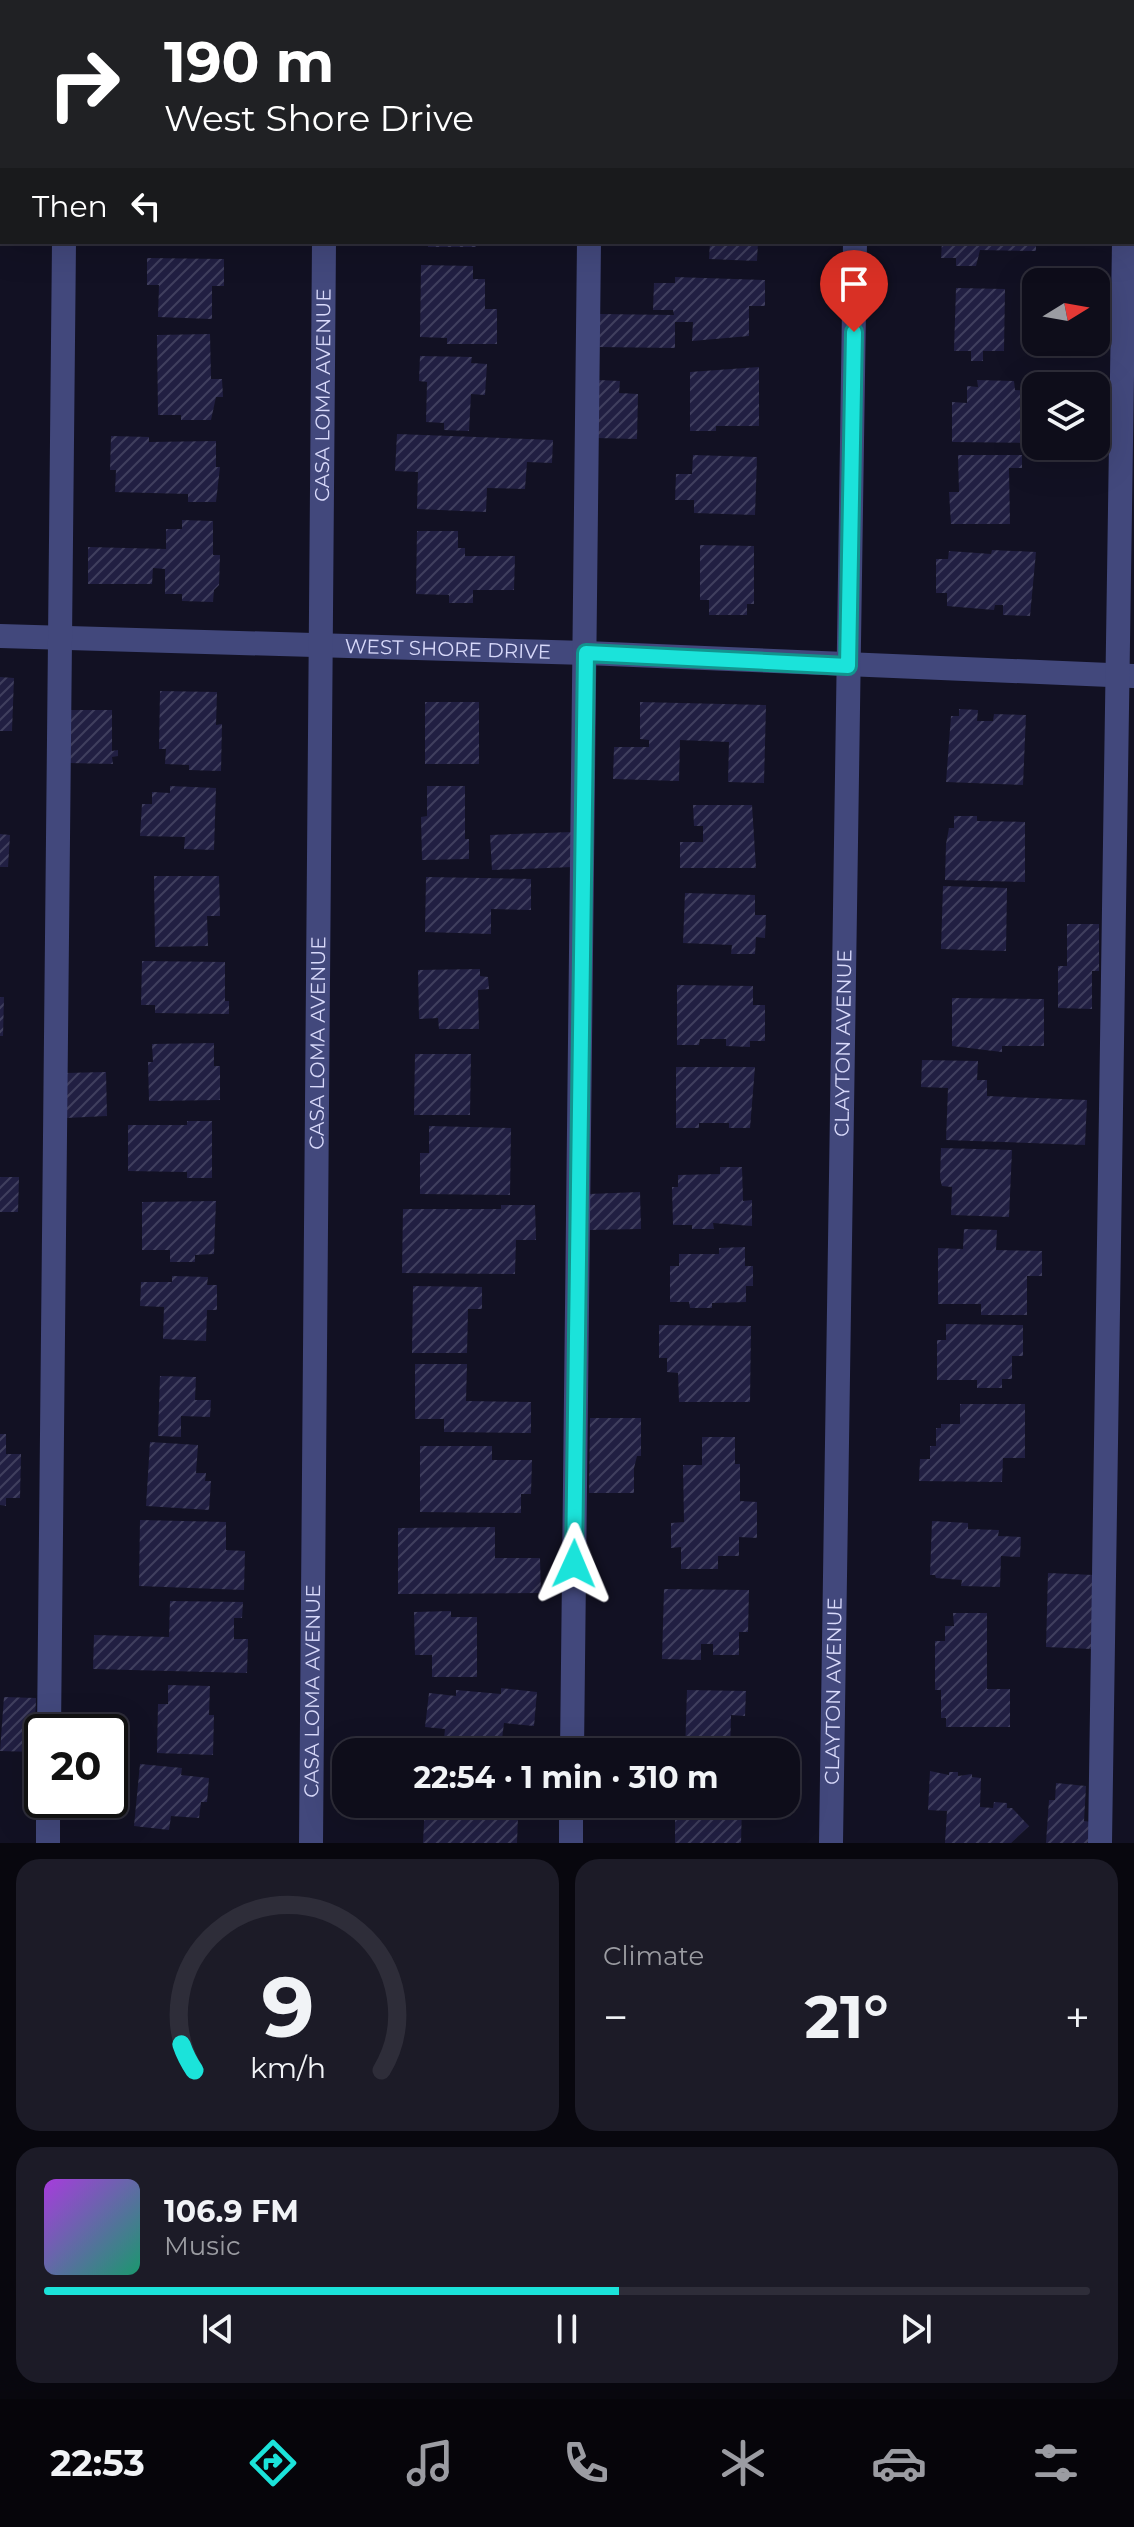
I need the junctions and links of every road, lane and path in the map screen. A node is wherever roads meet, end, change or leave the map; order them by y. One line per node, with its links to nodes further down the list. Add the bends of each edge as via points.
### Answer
1 (64, 244): 7 (street)
2 (324, 244): 8 (street, CASA LOMA AVENUE)
3 (589, 244): 9 (street)
4 (855, 244): 10 (street, CLAYTON AVENUE)
5 (1124, 244): 11 (street)
6 (0, 636): 7 (street, WEST SHORE DRIVE)
7 (61, 638): 8 (street, WEST SHORE DRIVE); 12 (street)
8 (322, 646): 9 (street, WEST SHORE DRIVE); 17 (street, CASA LOMA AVENUE)
9 (586, 653): 10 (street, WEST SHORE DRIVE); 13 (street)
10 (848, 666): 11 (street, WEST SHORE DRIVE); 19 (street, CLAYTON AVENUE)
11 (1126, 676): 20 (street)
12 (49, 1714)
13 (572, 1738)
14 (48, 1818): 16 (street)
15 (571, 1818): 18 (street)
16 (48, 1843)
17 (311, 1843)
18 (571, 1843)
19 (831, 1843)
20 (1100, 1843)

